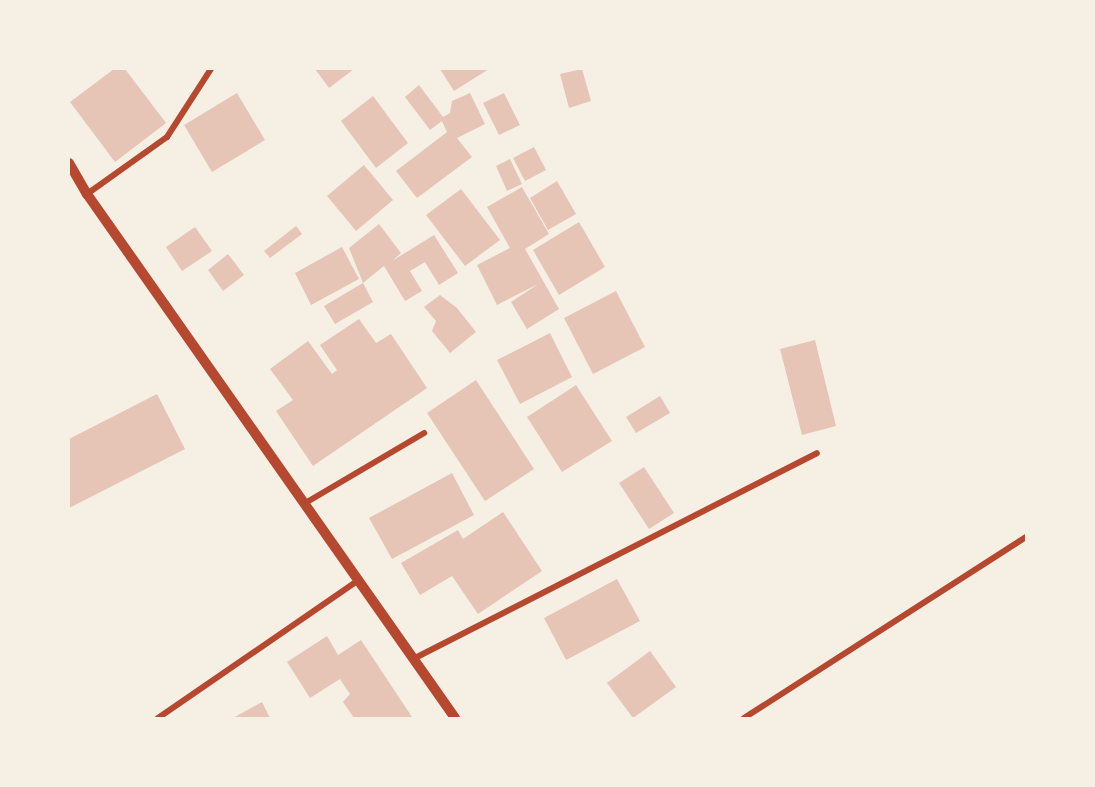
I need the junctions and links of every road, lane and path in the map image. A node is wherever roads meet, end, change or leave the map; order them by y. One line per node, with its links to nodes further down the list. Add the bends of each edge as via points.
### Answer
1 (211, 69): 3 (street, via 167,137)
2 (69, 163): 3 (street)
3 (87, 194): 6 (street)
4 (424, 433): 6 (street)
5 (817, 453): 9 (street)
6 (307, 502): 8 (street)
7 (1026, 537): 12 (street)
8 (356, 582): 9 (street); 10 (street)
9 (415, 658): 11 (street)
10 (158, 718)
11 (455, 718)
12 (744, 718)

